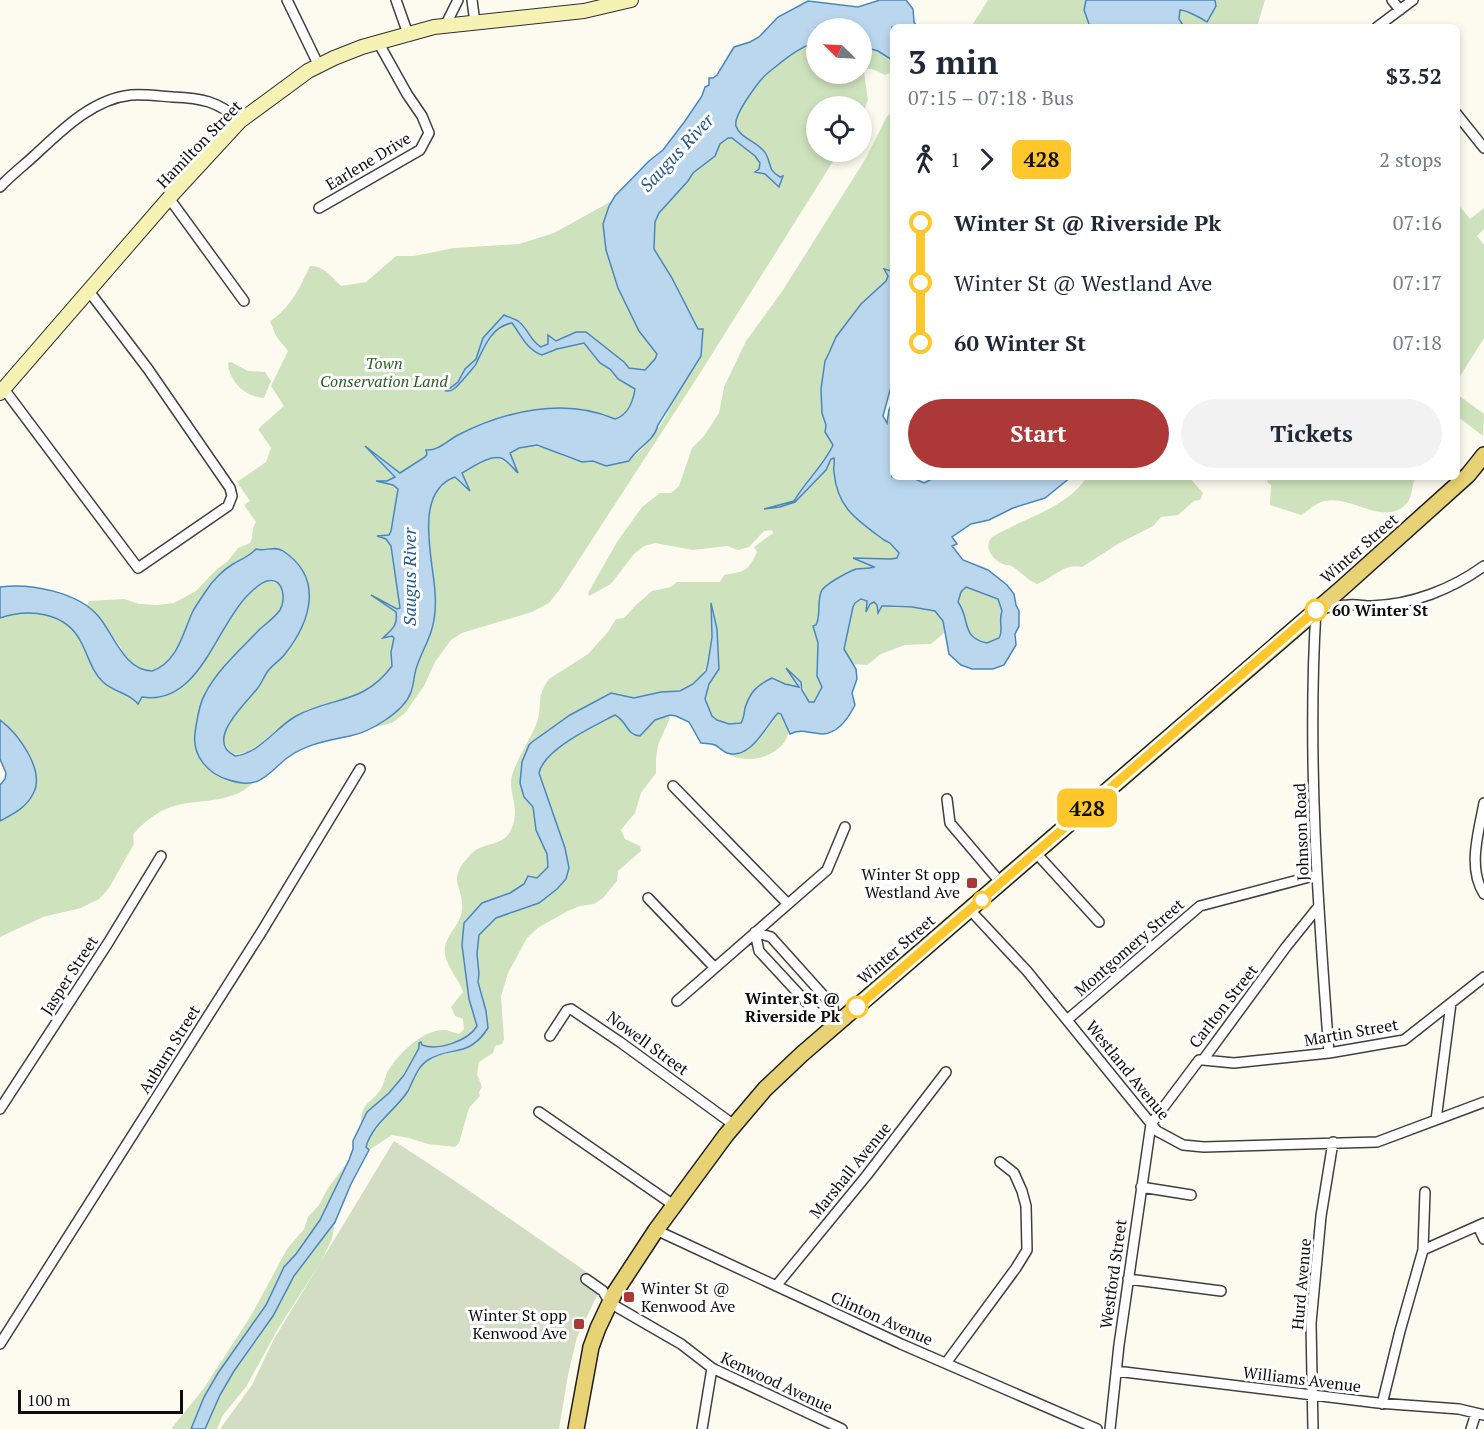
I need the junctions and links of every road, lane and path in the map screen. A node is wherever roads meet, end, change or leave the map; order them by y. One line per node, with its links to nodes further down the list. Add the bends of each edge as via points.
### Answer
1 (287, 0): 14 (street)
2 (396, 0): 12 (street)
3 (458, 0): 11 (street)
4 (1392, 0): 8 (street)
5 (1413, 0): 8 (street)
6 (472, 1): 9 (street)
7 (624, 1): 9 (main road, Hamilton Street, via 584,11)
8 (1400, 10): 10 (street)
9 (475, 23): 11 (main road, Hamilton Street)
10 (1385, 24)
11 (445, 26): 12 (main road, Hamilton Street)
12 (408, 34): 13 (main road, Hamilton Street)
13 (378, 42): 14 (main road, Hamilton Street); 20 (street, Earlene Drive, via 429,133 420,150)
14 (319, 66): 16 (main road, Hamilton Street)
15 (1460, 118): 17 (street)
16 (240, 121): 18 (street, via 214,102 131,95 114,99 76,120); 19 (main road, Hamilton Street)
17 (1484, 148)
18 (0, 187)
19 (169, 198): 21 (main road, Hamilton Street); 22 (street)
20 (319, 208)
21 (88, 290): 23 (main road, Hamilton Street); 23 (street, via 230,488 228,506 138,568)
22 (244, 301)
23 (2, 391)
24 (1484, 455): 26 (main road, Winter Street, via 1468,475)
25 (1484, 566): 26 (street, via 1464,581 1424,597)
26 (1316, 610): 32 (main road, Winter Street); 35 (street, Johnson Road, via 1311,681)
27 (360, 769): 75 (street, Auburn Street)
28 (673, 786): 39 (street)
29 (947, 800): 36 (street, via 950,823)
30 (1484, 803): 34 (street)
31 (845, 827): 39 (street, via 827,870)
32 (1036, 853): 36 (main road, Winter Street); 42 (street)
33 (161, 856): 55 (street, Jasper Street)
34 (1480, 859): 37 (street, via 1478,885)
35 (1317, 875): 40 (street, Johnson Road); 48 (street, Montgomery Street, via 1200,906)
36 (1001, 883): 41 (main road, Winter Street)
37 (1484, 894)
38 (648, 898): 44 (street)
39 (788, 904): 43 (street)
40 (1319, 906): 51 (street, Johnson Road); 52 (street, Carlton Street)
41 (970, 910): 48 (street, Westland Avenue); 49 (main road, Winter Street)
42 (1099, 922)
43 (755, 932): 44 (street); 49 (street, via 759,951 820,1018); 49 (street, via 771,937 833,1006)
44 (715, 968): 46 (street)
45 (1484, 977): 47 (street, Martin Street)
46 (676, 1001)
47 (1451, 1003): 51 (street, Martin Street, via 1404,1040); 57 (street)
48 (1067, 1020): 58 (street, Westland Avenue)
49 (835, 1027): 59 (main road, Winter Street, via 765,1089)
50 (550, 1036): 59 (street, Nowell Street, via 571,1009)
51 (1329, 1053): 52 (street, Martin Street, via 1234,1063)
52 (1203, 1060): 58 (street, Carlton Street, via 1199,1060)
53 (946, 1072): 72 (street, Marshall Avenue)
54 (1484, 1102): 57 (street, Westland Avenue)
55 (0, 1109)
56 (539, 1112): 65 (street)
57 (1436, 1120): 60 (street, Westland Avenue, via 1377,1142)
58 (1151, 1124): 60 (street, Westland Avenue, via 1174,1141 1198,1147); 62 (street, Westford Street)
59 (734, 1125): 65 (main road, Winter Street)
60 (1333, 1142): 79 (street, Hurd Avenue, via 1311,1323)
61 (1000, 1162): 76 (street, via 1014,1173 1022,1191 1027,1250)
62 (1141, 1187): 64 (street); 71 (street, Westford Street)
63 (1425, 1192): 69 (street)
64 (1191, 1195)
65 (675, 1206): 67 (main road, Winter Street)
66 (1481, 1225): 68 (street); 69 (street)
67 (656, 1230): 72 (street, Clinton Avenue); 74 (main road, Winter Street)
68 (1484, 1239)
69 (1423, 1250): 80 (street)
70 (586, 1279): 74 (street, Kenwood Avenue, via 603,1291)
71 (1128, 1279): 73 (street); 78 (street, Westford Street)
72 (776, 1286): 76 (street, Clinton Avenue)
73 (1221, 1291)
74 (610, 1303): 77 (street, Kenwood Avenue, via 681,1344); 82 (main road, Winter Street, via 591,1347)
75 (0, 1344)
76 (946, 1363): 85 (street, Clinton Avenue)
77 (712, 1368): 83 (street); 84 (street, Kenwood Avenue)
78 (1116, 1371): 79 (street, Williams Avenue); 86 (street, Westford Street)
79 (1312, 1395): 80 (street, Williams Avenue); 87 (street, Hurd Avenue)
80 (1382, 1404): 81 (street, Williams Avenue)
81 (1480, 1414): 88 (street)
82 (576, 1429)
83 (702, 1429)
84 (842, 1429)
85 (1097, 1429)
86 (1110, 1429)
87 (1313, 1429)
88 (1471, 1429)

